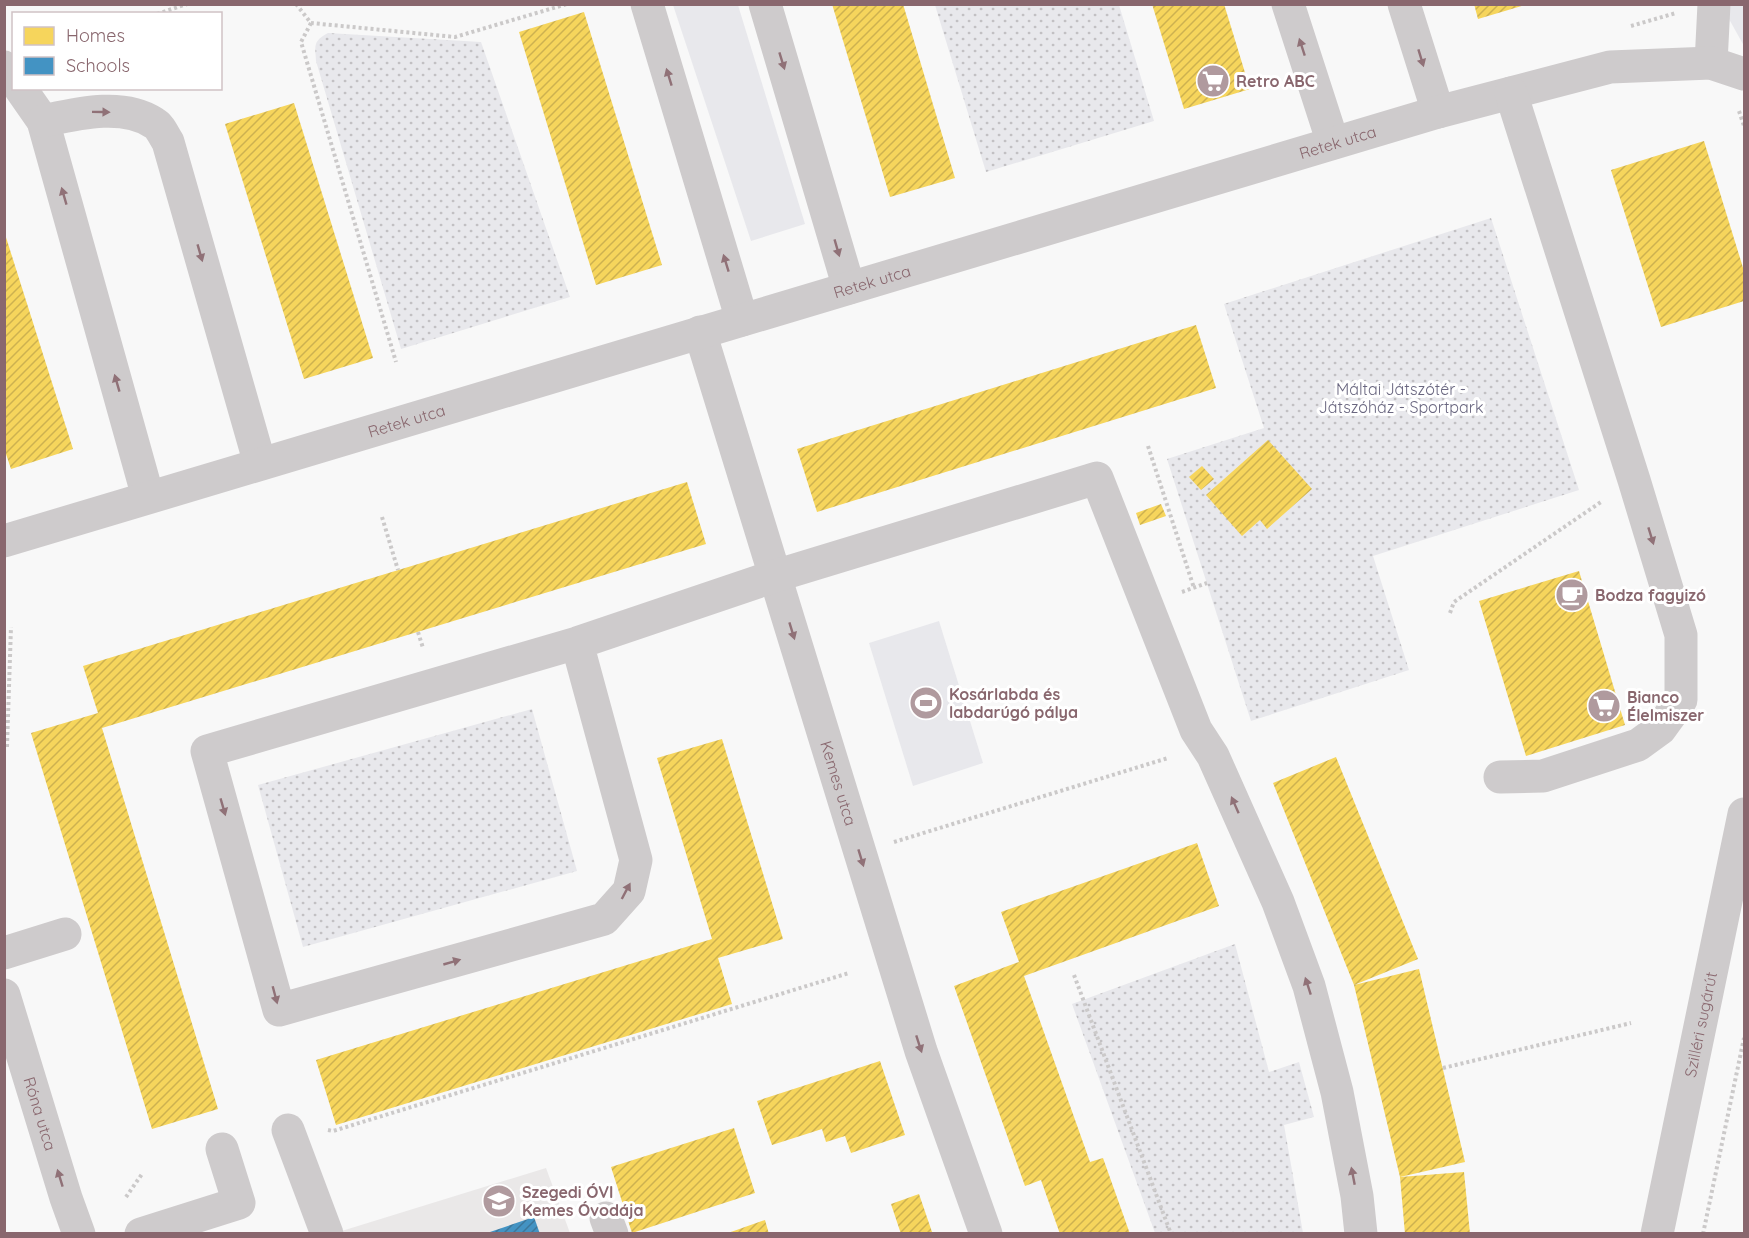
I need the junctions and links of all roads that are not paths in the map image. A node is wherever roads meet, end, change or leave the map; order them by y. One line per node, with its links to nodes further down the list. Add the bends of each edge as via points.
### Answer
1 (647, 4): 14 (street, one-way to 1)
2 (765, 4): 13 (street, one-way to 13)
3 (1288, 4): 12 (street, one-way to 3)
4 (1404, 4): 10 (street, one-way to 10)
5 (1714, 4): 6 (street)
6 (1710, 63): 7 (street, Retek utca); 9 (street, Retek utca, via 1610,67)
7 (1744, 74)
8 (21, 90): 11 (street)
9 (1511, 93): 10 (street, Retek utca); 21 (street, one-way to 21, via 1681,635 1681,700 1660,729 1638,745 1543,776)
10 (1438, 112): 12 (street, Retek utca)
11 (43, 121): 16 (street, one-way to 16, via 95,111 133,114 155,123 168,142); 17 (street, one-way to 11)
12 (1333, 143): 13 (street, Retek utca)
13 (849, 288): 14 (street, Retek utca)
14 (742, 320): 15 (street, Retek utca)
15 (700, 332): 16 (street, Retek utca); 19 (street, Kemes utca)
16 (260, 464): 17 (street, Retek utca)
17 (148, 497): 18 (street, Retek utca)
18 (4, 541)
19 (775, 576): 20 (street); 31 (street, Kemes utca, one-way to 31, via 921,1051); 32 (street, one-way to 19, via 1337,1092 1309,986 1278,902 1211,751 1196,730 1097,478)
20 (577, 643): 20 (street, one-way to 20, via 207,751 279,1010 604,919 629,891 636,860)
21 (1500, 777)
22 (1744, 814): 33 (street, Szilléri sugárút)
23 (65, 934): 24 (street)
24 (4, 953)
25 (4, 995): 28 (street, Róna utca, one-way to 25)
26 (288, 1130): 30 (street)
27 (222, 1149): 29 (street, via 239,1203)
28 (78, 1230)
29 (141, 1233)
30 (327, 1233)
31 (986, 1233)
32 (1361, 1233)
33 (1657, 1233)

